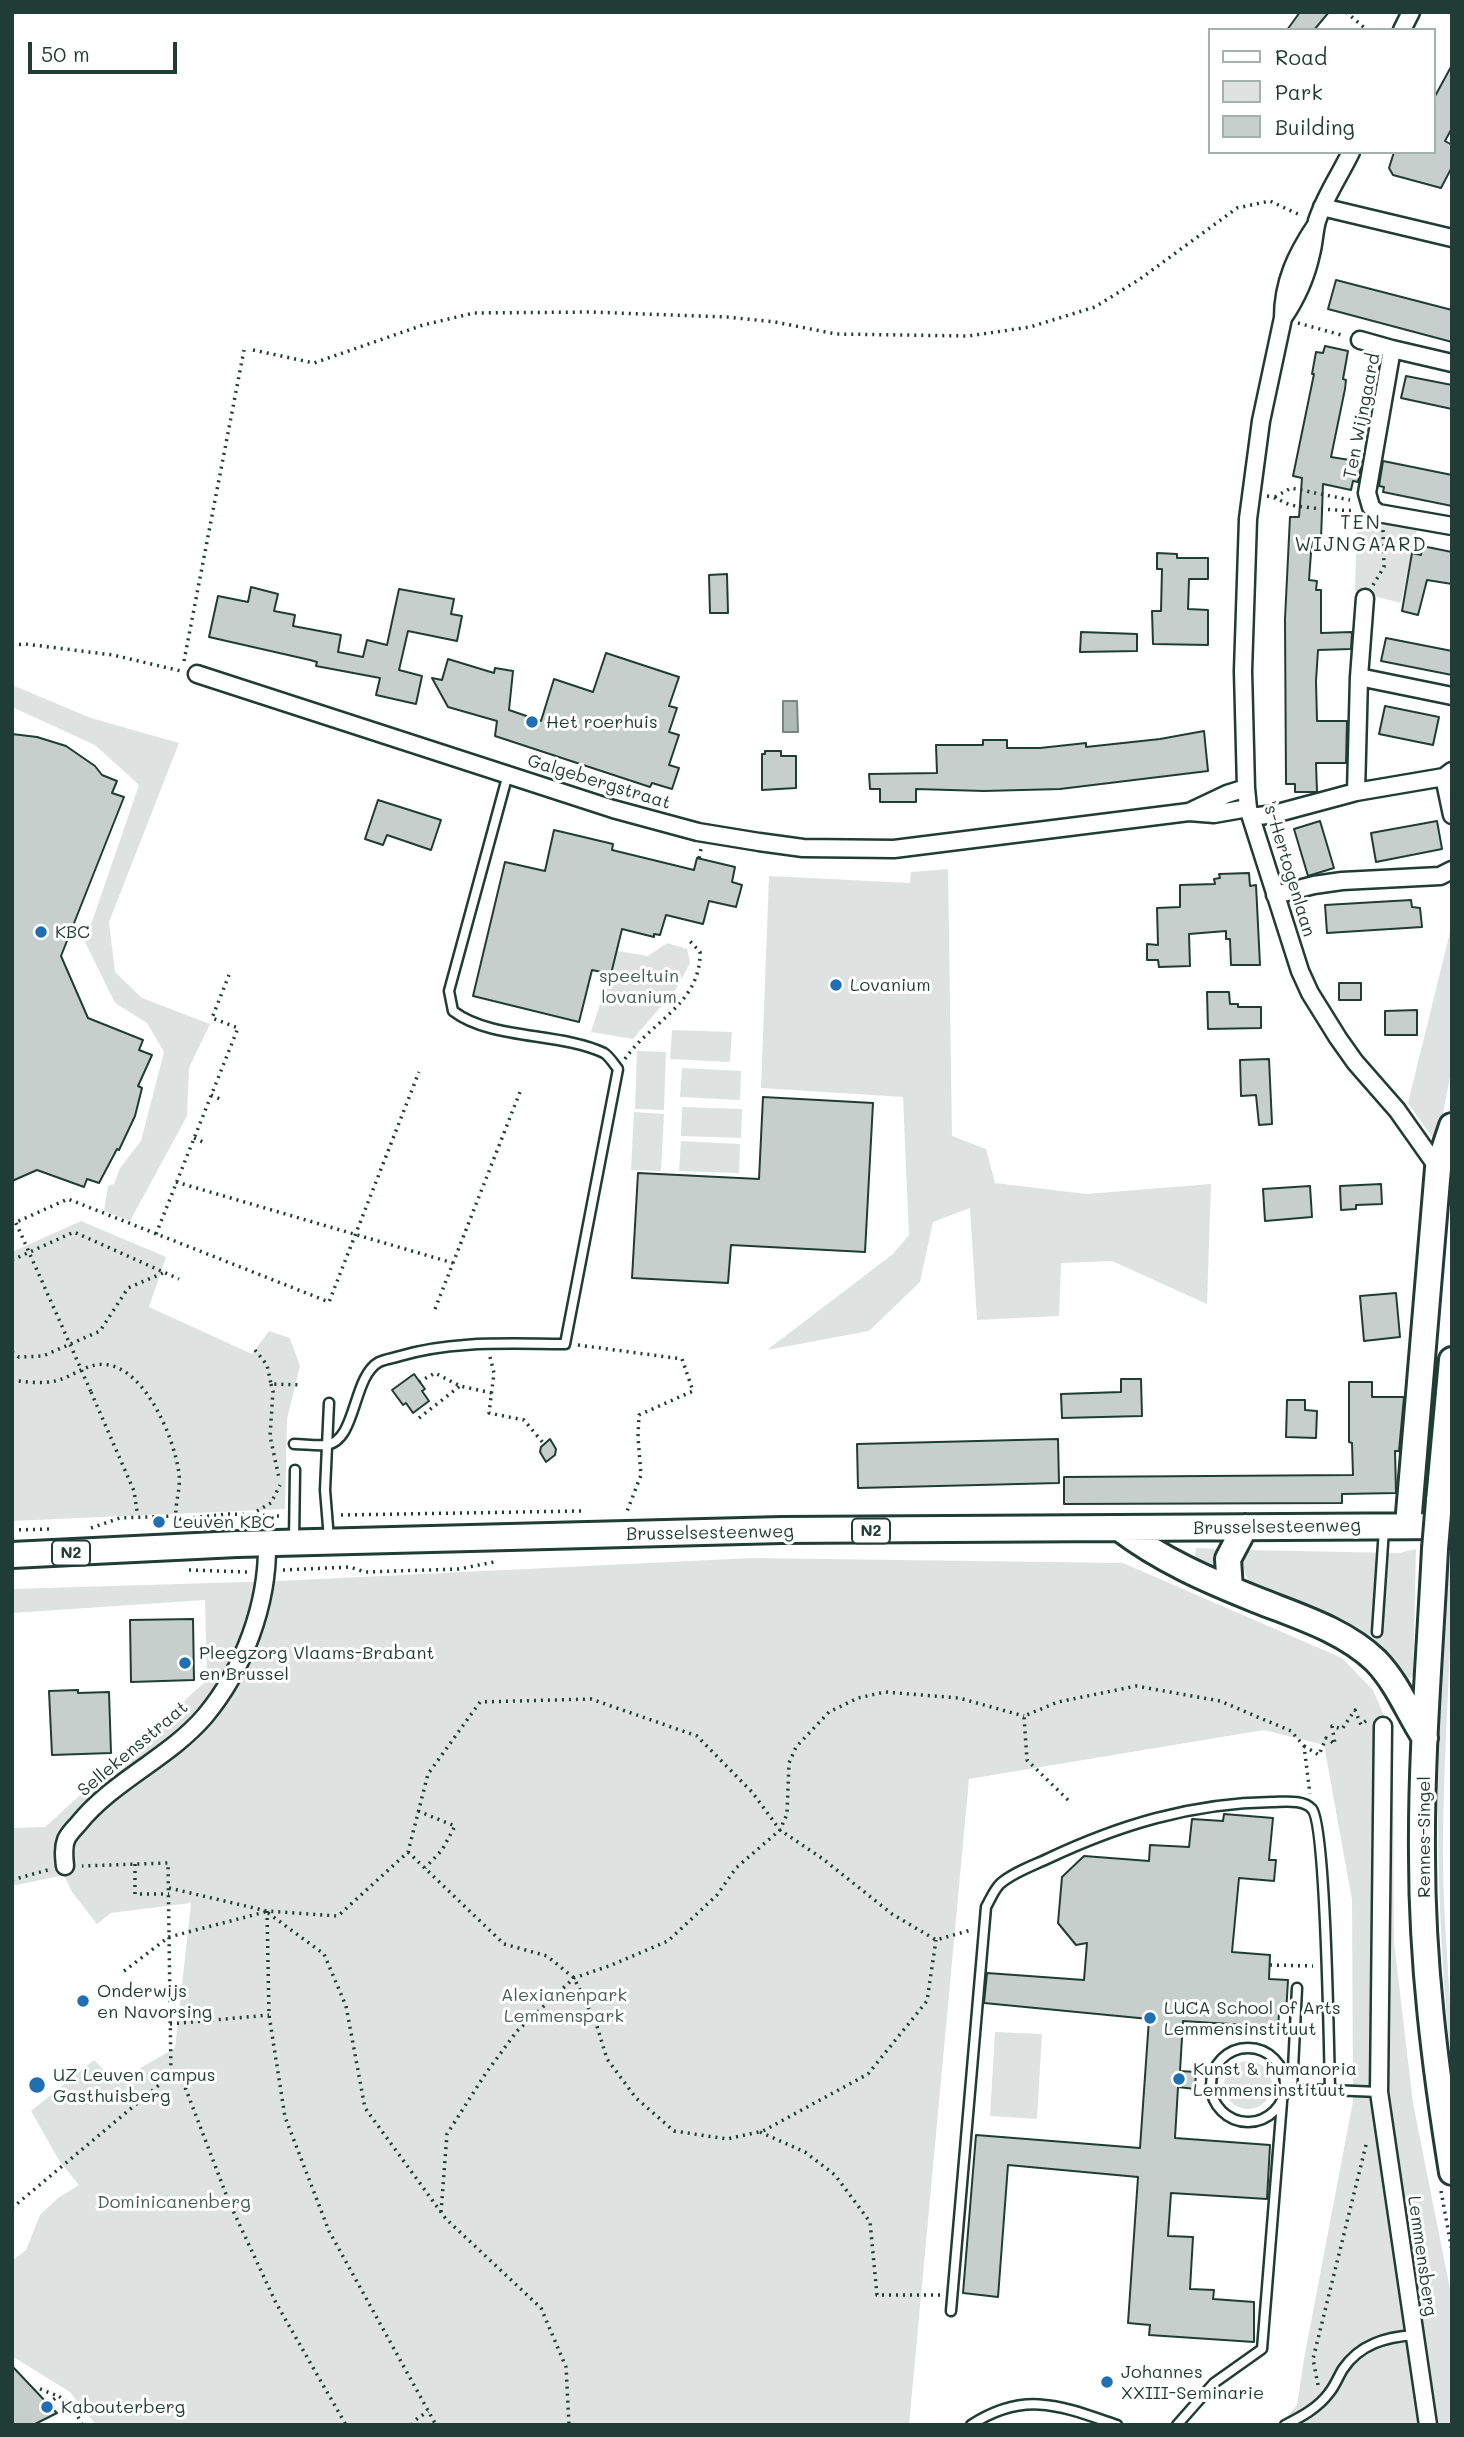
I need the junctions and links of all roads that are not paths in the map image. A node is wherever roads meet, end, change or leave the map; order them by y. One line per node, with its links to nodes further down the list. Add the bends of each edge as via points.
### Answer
1 (1411, 12): 2 (street)
2 (1403, 28)
3 (1337, 154): 5 (street, 's-Hertogenlaan)
4 (1351, 154): 5 (street, 's-Hertogenlaan)
5 (1331, 186): 6 (street, 's-Hertogenlaan)
6 (1322, 207): 7 (street); 18 (street, 's-Hertogenlaan, via 1283,294 1283,318 1251,494 1243,671)
7 (1452, 238)
8 (1360, 340): 9 (street)
9 (1392, 349): 10 (street, Ten Wijngaard); 11 (street, Ten Wijngaard, via 1367,493 1373,509)
10 (1452, 363)
11 (1452, 526)
12 (1365, 598): 14 (street)
13 (190, 673): 16 (street, Galgebergstraat)
14 (1360, 677): 15 (street); 19 (street)
15 (1452, 696)
16 (508, 774): 20 (street, Galgebergstraat, via 698,832 803,848 894,849); 30 (lane, via 449,991 453,1011 465,1020 606,1054 618,1069 565,1344 426,1348 378,1363 358,1390 351,1419)
17 (1448, 774): 19 (street); 22 (street)
18 (1246, 788): 20 (street, Galgebergstraat); 21 (street, 's-Hertogenlaan)
19 (1356, 792): 21 (street, via 1274,814)
20 (1189, 812): 21 (street, Galgebergstraat)
21 (1250, 813): 24 (street, 's-Hertogenlaan)
22 (1452, 814)
23 (1452, 870): 24 (street, via 1440,876 1323,883)
24 (1275, 895): 26 (street, 's-Hertogenlaan, via 1300,971 1322,1013)
25 (1452, 1126): 26 (main road)
26 (1438, 1168): 33 (main road)
27 (1452, 1360): 43 (main road, Rennes-Singel, bridge)
28 (329, 1403): 30 (lane)
29 (294, 1444): 30 (lane)
30 (327, 1445): 37 (lane)
31 (295, 1470): 36 (lane)
32 (1452, 1525): 33 (main road, N2)
33 (1396, 1526): 34 (main road, Brusselsesteenweg / N2); 41 (lane)
34 (1245, 1527): 35 (main road, Brusselsesteenweg / N2); 40 (main road, via 1228,1559)
35 (1119, 1528): 37 (main road, Brusselsesteenweg / N2); 40 (main road, via 1174,1564)
36 (294, 1542): 37 (main road, Brusselsesteenweg / N2); 38 (main road, Brusselsesteenweg / N2)
37 (329, 1542)
38 (267, 1544): 39 (main road, Brusselsesteenweg / N2); 44 (street, Sellekensstraat, via 267,1576 253,1631 234,1673 204,1716 86,1814 67,1838)
39 (12, 1555)
40 (1230, 1589): 43 (main road, via 1353,1643 1396,1685)
41 (1377, 1632)
42 (1383, 1728): 48 (street, Lemmensberg)
43 (1424, 1738): 50 (main road, Rennes-Singel, via 1424,1937)
44 (65, 1866)
45 (1297, 1988): 46 (lane)
46 (1289, 2089): 47 (lane); 49 (lane); 49 (lane, via 1279,2064 1258,2049 1232,2051 1214,2068 1210,2081 1216,2106 1237,2121 1263,2119)
47 (1330, 2090): 48 (lane); 51 (lane, via 1318,1823 1312,1810 1301,1802 1209,1806 1168,1814 1084,1842 1022,1871 1000,1885 986,1907)
48 (1379, 2092): 52 (street, Lemmensberg)
49 (1282, 2102): 55 (lane, via 1262,2349 1214,2383)
50 (1452, 2172)
51 (951, 2311)
52 (1415, 2335): 56 (lane, via 1387,2338 1363,2348 1329,2394 1304,2416); 57 (street, Lemmensberg)
53 (971, 2425): 54 (lane, via 1015,2406 1045,2403)
54 (1117, 2425)
55 (1177, 2425)
56 (1284, 2425)
57 (1428, 2425)

